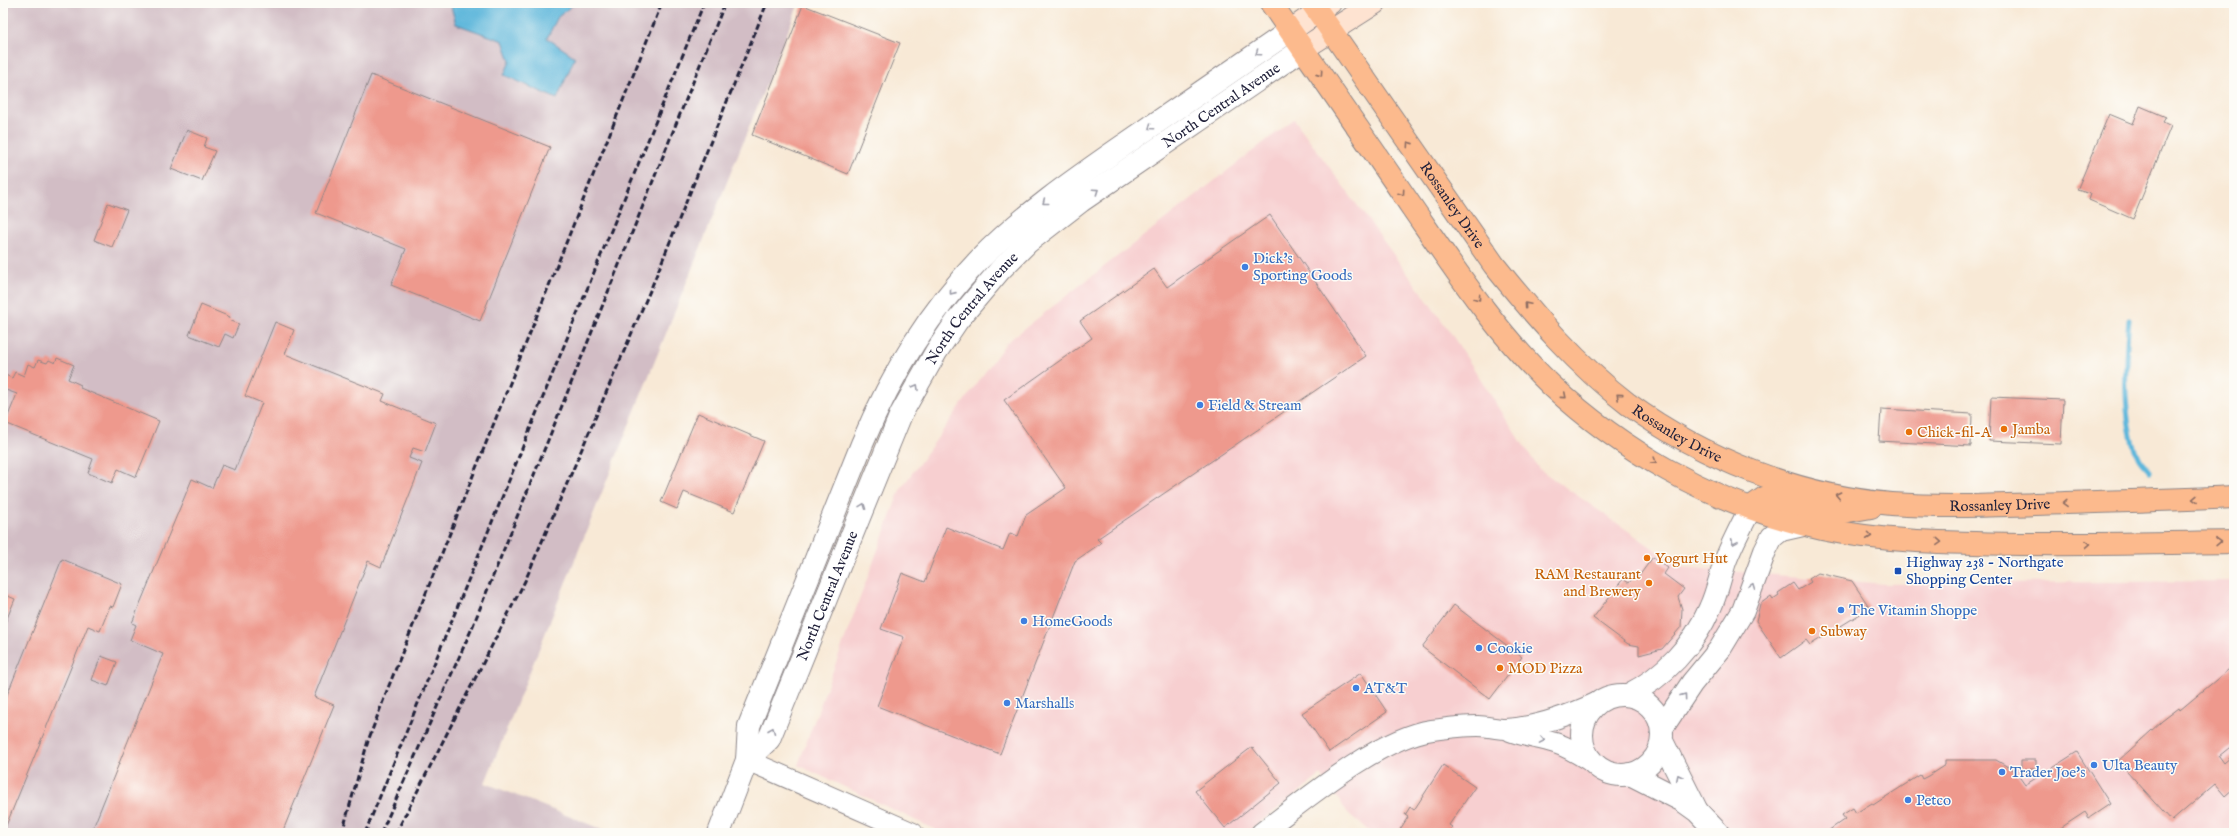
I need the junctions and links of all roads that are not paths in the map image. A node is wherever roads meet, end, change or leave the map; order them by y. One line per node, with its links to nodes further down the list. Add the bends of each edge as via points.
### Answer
1 (1271, 3): 4 (main road)
2 (1375, 3): 5 (main road, North Central Avenue)
3 (1320, 6): 4 (main road, North Central Avenue); 5 (main road, Rossanley Drive)
4 (1290, 31): 6 (main road); 16 (street, North Central Avenue, one-way to 16, via 1040,206 978,261 938,310 894,376 868,429 749,726)
5 (1331, 31): 6 (main road, North Central Avenue); 8 (main road, Rossanley Drive, one-way to 5, via 1790,484 1733,464 1677,435 1629,404 1592,373 1544,325 1494,265)
6 (1303, 49): 9 (main road, one-way to 9, via 1439,246 1493,319 1552,385 1634,450 1678,476); 16 (street, North Central Avenue, one-way to 6, via 768,739 901,414 936,352 962,316 1000,270 1043,230 1081,201)
7 (2234, 496): 8 (main road, Rossanley Drive, one-way to 8, via 2016,505)
8 (1890, 504): 9 (main road, via 1832,514 1772,497 1764,498)
9 (1751, 507): 10 (main road); 12 (street, one-way to 12, via 1725,562 1710,609 1697,632 1671,665 1643,688)
10 (1803, 525): 11 (main road, one-way to 11, via 1852,534 1948,542 2035,545); 15 (street, one-way to 10, via 1692,683 1720,649 1743,610 1772,537 1781,530)
11 (2234, 542)
12 (1628, 695): 13 (street, via 1607,697); 15 (street, via 1650,706 1658,716)
13 (1598, 702): 14 (street, via 1557,720); 17 (street, via 1582,729 1585,750)
14 (1505, 729): 17 (street, one-way to 17, via 1527,737 1557,743); 22 (street, via 1478,726 1431,730 1401,740 1366,758 1319,789)
15 (1662, 734): 18 (street, via 1658,753 1651,763 1642,770); 19 (street, one-way to 15)
16 (747, 760): 20 (street, North Central Avenue); 21 (street)
17 (1599, 767): 18 (street, via 1608,772)
18 (1630, 774): 19 (street, via 1671,794)
19 (1697, 812): 23 (street)
20 (719, 833)
21 (913, 833)
22 (1261, 833)
23 (1718, 833)

